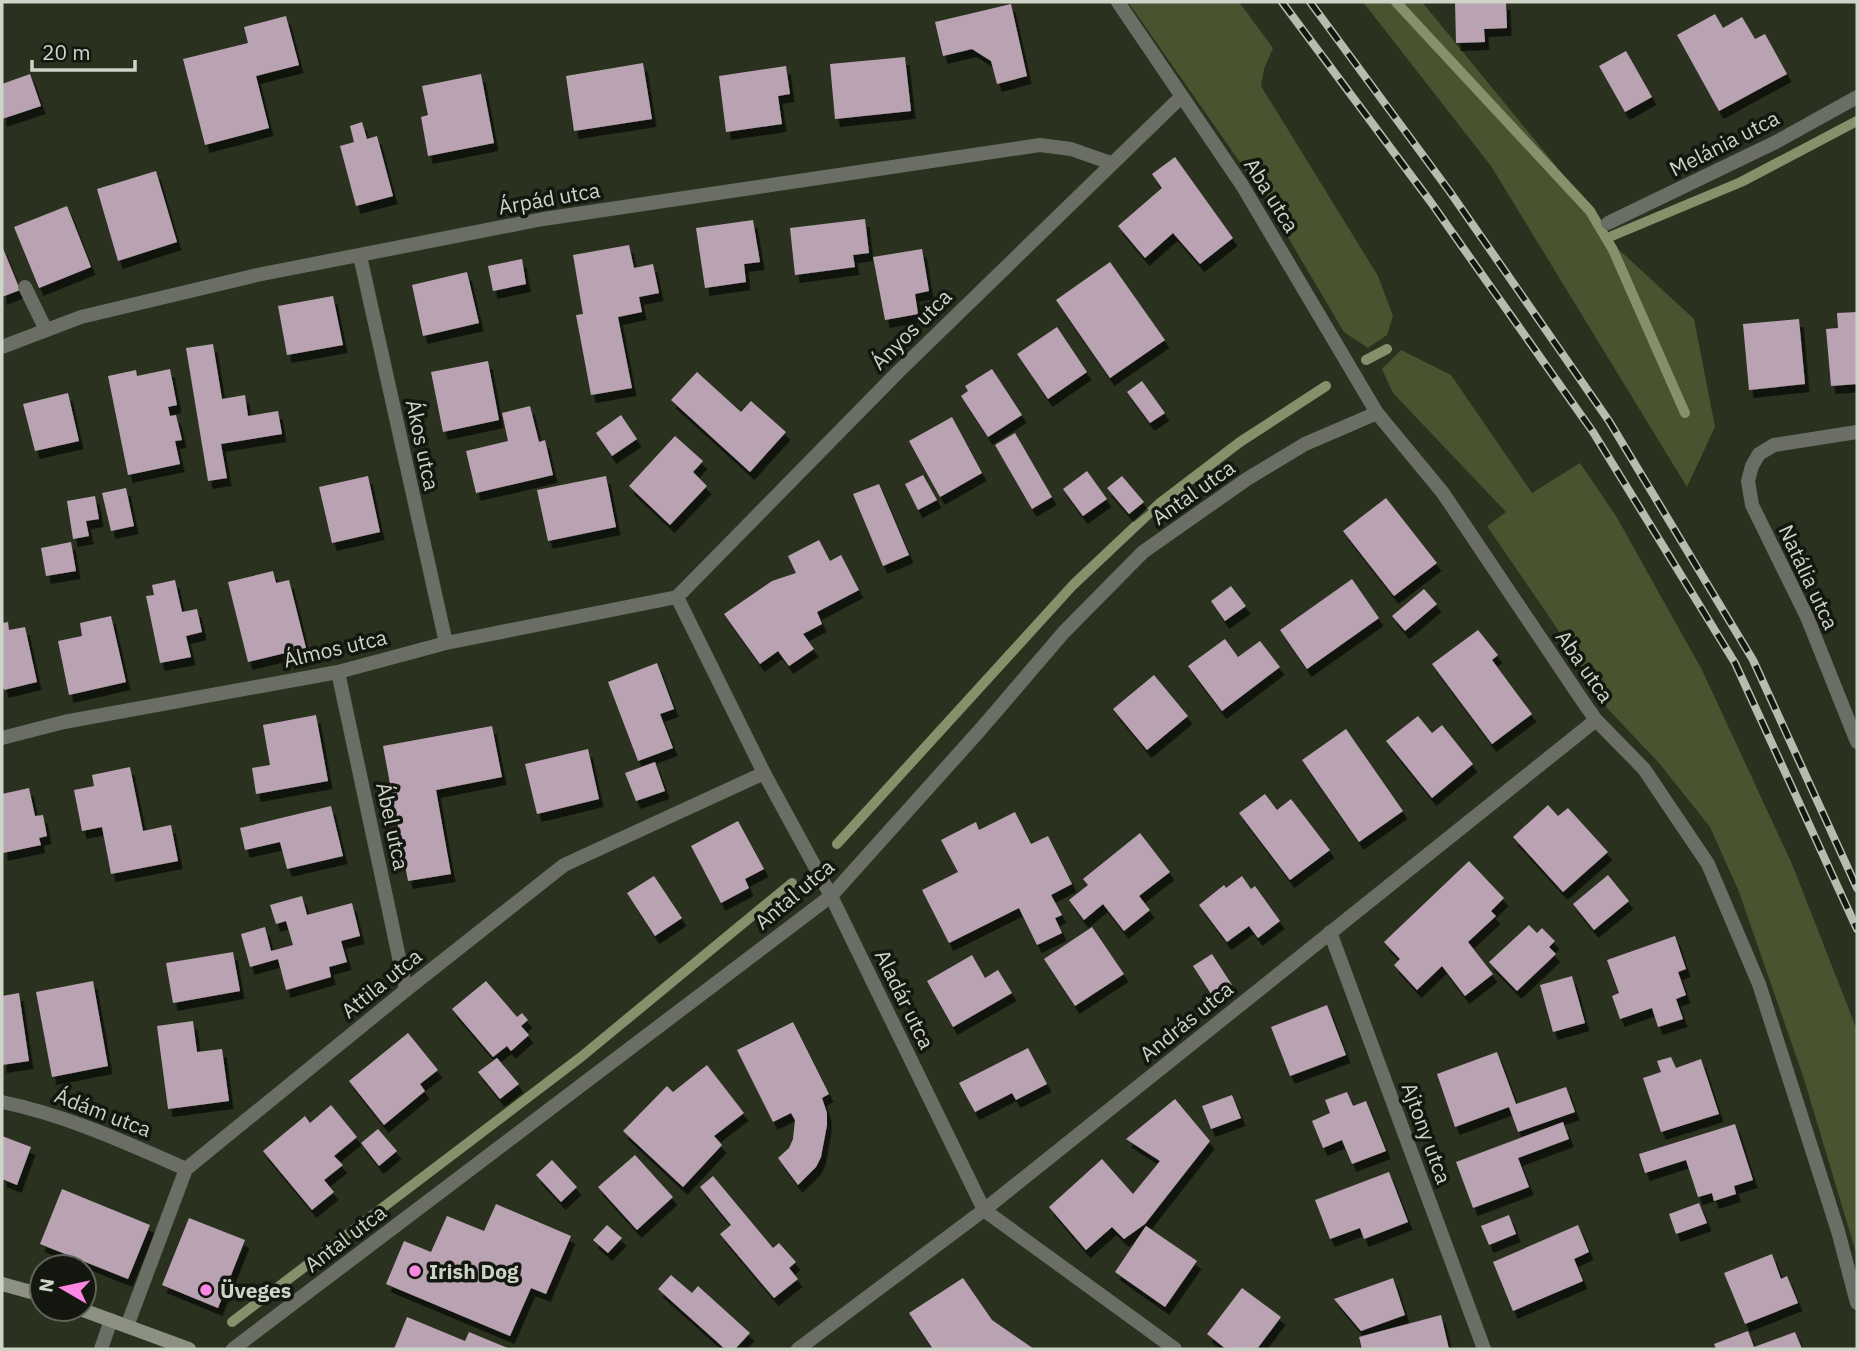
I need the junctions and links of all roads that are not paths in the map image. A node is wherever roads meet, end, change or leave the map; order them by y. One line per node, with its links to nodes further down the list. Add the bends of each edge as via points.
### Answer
1 (1118, 2): 2 (street, Aba utca)
2 (1181, 97): 4 (street, Ányos utca); 10 (street, Aba utca, via 1242,185)
3 (1857, 97): 5 (street, Melánia utca, via 1776,142)
4 (1111, 163): 6 (street, Árpád utca, via 1071,149 1040,145 542,219); 12 (street, Ányos utca)
5 (1608, 223)
6 (360, 256): 8 (street, Árpád utca, via 257,275 80,317); 13 (street, Ákos utca)
7 (26, 287): 8 (street)
8 (46, 330): 9 (street, Árpád utca)
9 (2, 346)
10 (1377, 413): 15 (street, Aba utca, via 1443,493); 19 (street, Antal utca, via 1305,444 1143,552 1064,632)
11 (1857, 432): 17 (street, Natália utca, via 1774,445 1759,454 1748,481 1752,505 1807,617)
12 (677, 597): 13 (street, Álmos utca); 18 (street, Aladár utca)
13 (446, 643): 14 (street, Álmos utca)
14 (338, 672): 16 (street, Álmos utca, via 64,722); 21 (street, Ábel utca)
15 (1596, 720): 20 (street, András utca); 27 (street, Aba utca, via 1644,769 1708,864 1759,984)
16 (2, 738)
17 (1857, 742)
18 (764, 773): 19 (street, Aladár utca); 21 (street, Attila utca, via 564,865)
19 (831, 895): 24 (street, Aladár utca); 33 (street, Antal utca)
20 (1330, 932): 24 (street, András utca); 36 (street, Ajtony utca)
21 (406, 990): 23 (street, Attila utca)
22 (2, 1102): 23 (street, Ádám utca, via 38,1110)
23 (186, 1169): 30 (street)
24 (984, 1210): 34 (street, András utca); 35 (street, Aladár utca)
25 (2, 1284): 26 (main road)
26 (28, 1291)
27 (1857, 1303)
28 (98, 1315): 29 (main road)
29 (111, 1320): 30 (main road); 31 (street)
30 (127, 1326): 32 (main road)
31 (101, 1349)
32 (189, 1349)
33 (233, 1349)
34 (798, 1349)
35 (1175, 1349)
36 (1484, 1349)

